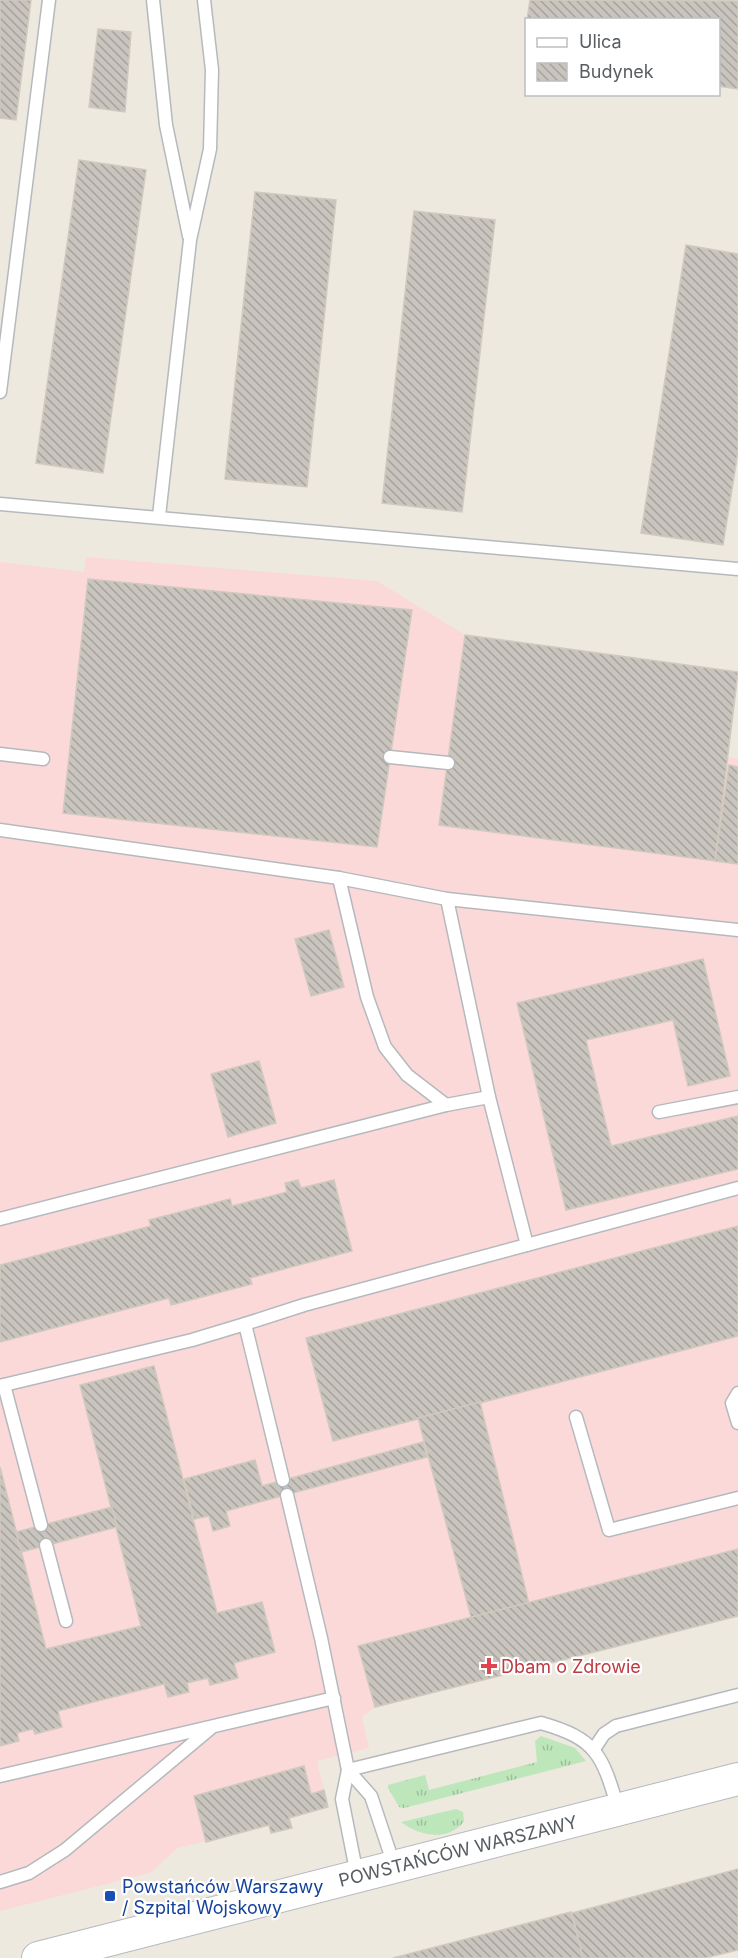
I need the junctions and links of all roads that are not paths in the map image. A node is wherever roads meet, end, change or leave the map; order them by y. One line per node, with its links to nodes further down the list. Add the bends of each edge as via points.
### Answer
1 (49, 0): 5 (lane)
2 (153, 0): 4 (lane, via 166,125)
3 (204, 0): 4 (lane, via 212,70 210,149)
4 (190, 240): 7 (lane)
5 (0, 392)
6 (0, 504): 7 (lane)
7 (159, 516): 8 (lane)
8 (738, 569)
9 (0, 754): 11 (lane)
10 (390, 757): 12 (lane)
11 (43, 759)
12 (448, 763)
13 (0, 830): 14 (lane)
14 (339, 879): 15 (lane); 19 (lane, via 367,997 385,1047 407,1075)
15 (447, 899): 16 (lane); 17 (lane)
16 (738, 930)
17 (489, 1097): 19 (lane); 23 (lane)
18 (738, 1097): 20 (lane)
19 (446, 1105): 22 (lane)
20 (659, 1112)
21 (738, 1188): 23 (lane)
22 (0, 1219)
23 (527, 1245): 24 (lane)
24 (245, 1324): 25 (lane); 29 (lane)
25 (2, 1386): 32 (lane)
26 (738, 1393): 28 (lane, via 732,1403)
27 (576, 1417): 31 (lane, via 609,1530)
28 (738, 1423)
29 (283, 1480)
30 (287, 1495): 36 (lane)
31 (738, 1498)
32 (41, 1525)
33 (46, 1545): 34 (lane)
34 (66, 1621)
35 (738, 1695): 38 (lane, via 616,1726 604,1734)
36 (334, 1698): 37 (lane); 39 (lane)
37 (214, 1725): 40 (lane); 45 (lane, via 65,1850 29,1873)
38 (594, 1749): 39 (lane, via 566,1730 541,1723); 42 (lane, via 604,1764)
39 (348, 1770): 43 (lane, via 371,1797); 44 (lane, via 342,1799)
40 (0, 1776)
41 (738, 1779): 42 (street, POWSTAŃCÓW WARSZAWY)
42 (618, 1809): 43 (street, POWSTAŃCÓW WARSZAWY)
43 (394, 1866): 44 (street, POWSTAŃCÓW WARSZAWY)
44 (357, 1876): 46 (street, POWSTAŃCÓW WARSZAWY)
45 (0, 1882)
46 (77, 1953): 47 (street, POWSTAŃCÓW WARSZAWY)
47 (38, 1958)

